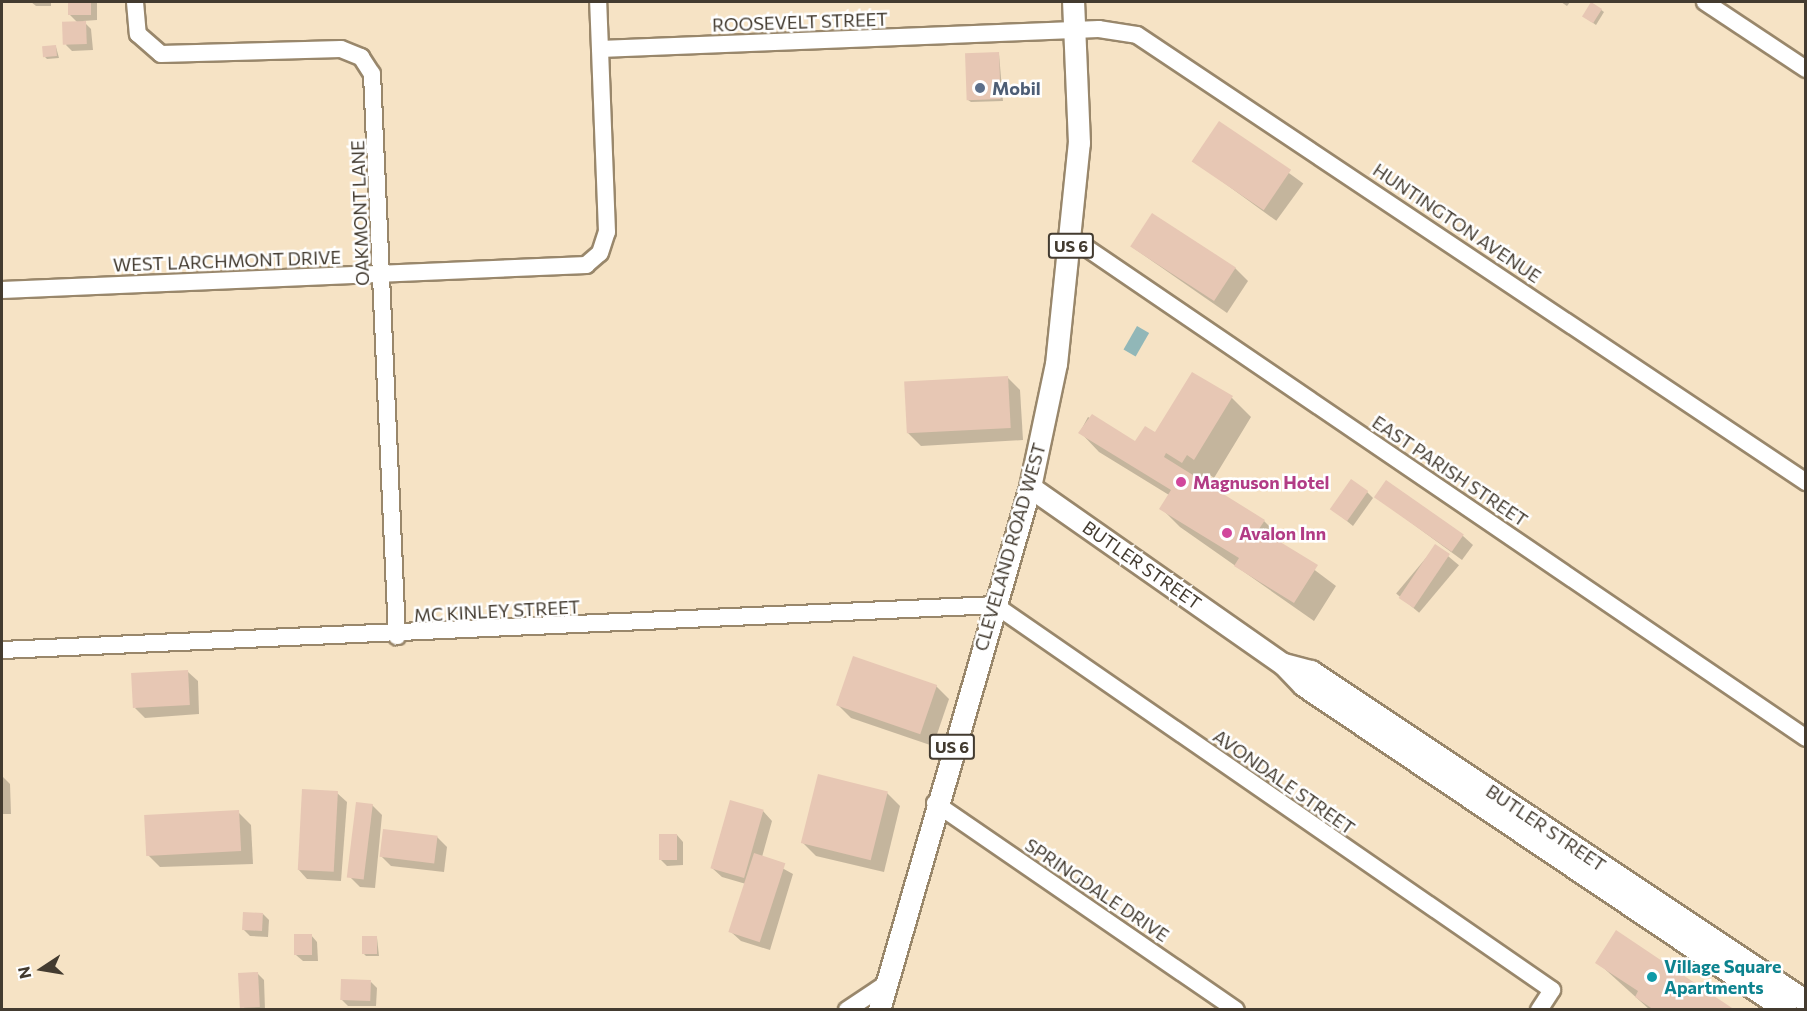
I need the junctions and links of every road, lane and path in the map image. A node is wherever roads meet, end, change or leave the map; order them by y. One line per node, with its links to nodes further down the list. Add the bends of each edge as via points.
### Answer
1 (135, 2): 9 (street, OAKMONT LANE, via 138,33 161,54 332,49 364,61 375,89)
2 (598, 2): 6 (street)
3 (1073, 2): 5 (main road, CLEVELAND ROAD WEST / US 6)
4 (1705, 2): 7 (street)
5 (1074, 30): 6 (street, ROOSEVELT STREET); 8 (main road, CLEVELAND ROAD WEST / US 6, via 1079,142); 11 (street, HUNTINGTON AVENUE, via 1127,32 1164,50)
6 (600, 49): 9 (street, WEST LARCHMONT DRIVE, via 607,232 596,258 573,268)
7 (1806, 69)
8 (1072, 238): 12 (main road, CLEVELAND ROAD WEST / US 6, via 1056,364); 17 (street, EAST PARISH STREET)
9 (382, 275): 10 (street, WEST LARCHMONT DRIVE); 14 (street, OAKMONT LANE)
10 (2, 290)
11 (1806, 482)
12 (1030, 487): 13 (main road, CLEVELAND ROAD WEST / US 6); 16 (main road, BUTLER STREET)
13 (995, 606): 14 (street, MC KINLEY STREET); 18 (main road, CLEVELAND ROAD WEST / US 6); 24 (street, AVONDALE STREET, via 1552,990)
14 (397, 636): 15 (street, MC KINLEY STREET)
15 (2, 650)
16 (1283, 664): 20 (main road, BUTLER STREET, via 1311,671); 25 (main road, BUTLER STREET, via 1303,685)
17 (1806, 738)
18 (935, 803): 19 (main road, CLEVELAND ROAD WEST / US 6); 23 (street, SPRINGDALE DRIVE)
19 (886, 984): 21 (street); 22 (main road, CLEVELAND ROAD WEST / US 6)
20 (1806, 1001)
21 (847, 1010)
22 (879, 1010)
23 (1236, 1010)
24 (1539, 1010)
25 (1786, 1010)

